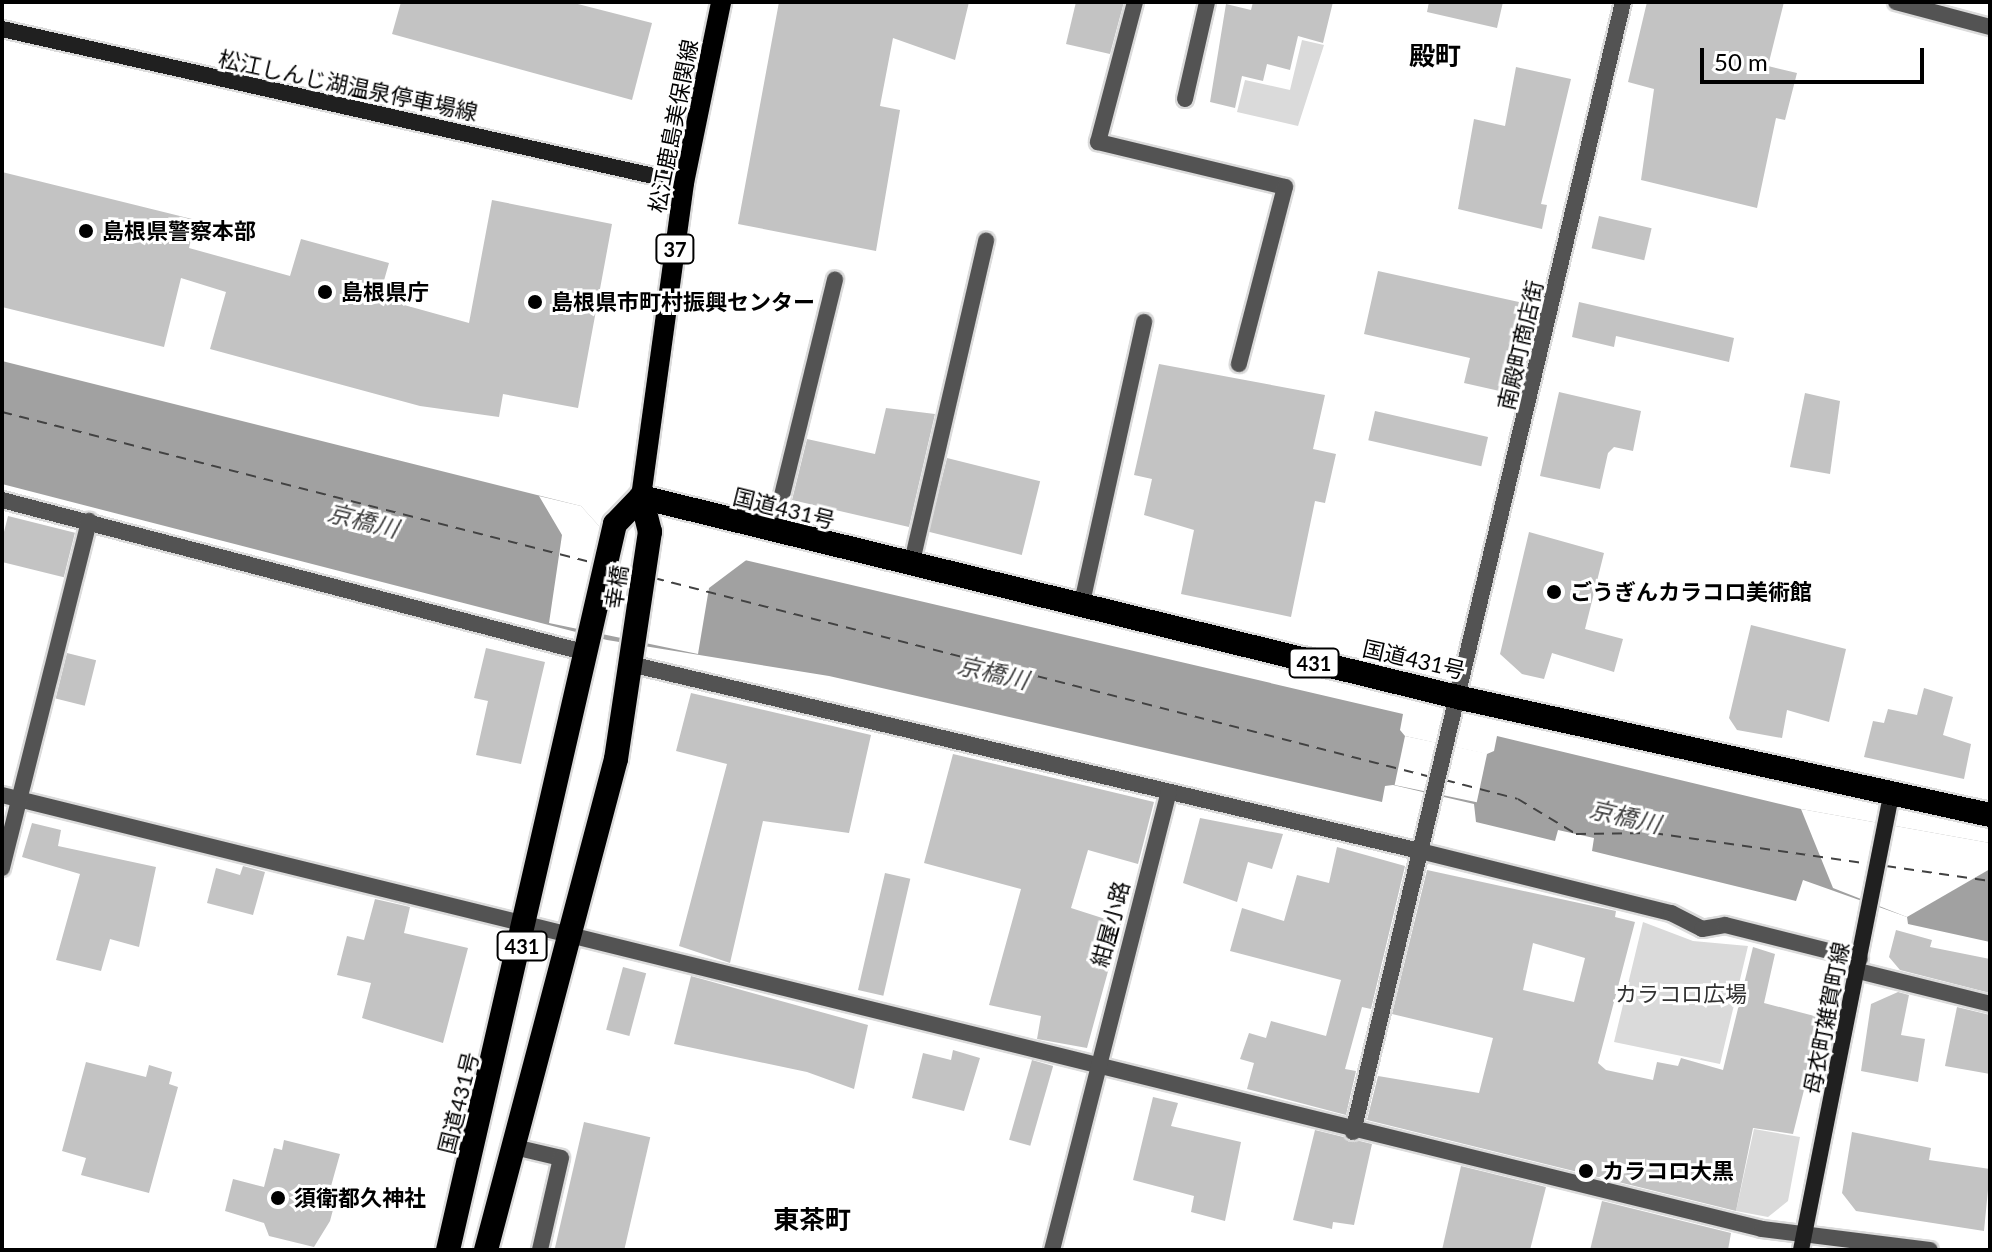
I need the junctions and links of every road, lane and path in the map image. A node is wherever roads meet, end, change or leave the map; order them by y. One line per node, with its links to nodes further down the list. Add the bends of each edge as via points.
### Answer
1 (721, 2): 9 (main road, 松江鹿島美保関線 / 37)
2 (1135, 2): 13 (street, via 1098,142 1285,187)
3 (1207, 2): 8 (street)
4 (1623, 2): 22 (street, 南殿町商店街)
5 (1896, 2): 6 (street)
6 (1990, 27)
7 (2, 29): 9 (main road, 松江しんじ湖温泉停車場線)
8 (1185, 99)
9 (684, 183): 14 (main road, 松江鹿島美保関線 / 37)
10 (986, 241): 18 (street)
11 (835, 279): 17 (street)
12 (1144, 322): 19 (street)
13 (1239, 364)
14 (641, 497): 17 (highway, 国道431号 / 431); 20 (highway, 幸橋 / 431, via 615,524); 21 (highway, 幸橋 / 431, via 650,532)
15 (2, 500): 16 (street)
16 (89, 521): 20 (street); 26 (street)
17 (773, 532): 18 (highway, 国道431号 / 431)
18 (911, 566): 19 (highway, 国道431号 / 431)
19 (1081, 607): 22 (highway, 国道431号 / 431)
20 (588, 646): 30 (highway, 国道431号 / 431)
21 (631, 656): 23 (street); 31 (highway, 431, via 616,759)
22 (1461, 698): 25 (highway, 国道431号 / 431); 28 (street, 南殿町商店街)
23 (1169, 792): 28 (street); 34 (street, 紺屋小路)
24 (2, 795): 26 (street)
25 (1891, 795): 27 (highway, 国道431号 / 431); 32 (main road, 母衣町雑賀町線)
26 (19, 800): 29 (street); 30 (street)
27 (1990, 815)
28 (1420, 851): 32 (street, via 1671,913 1702,929 1725,925); 35 (street, 南殿町商店街)
29 (2, 868)
30 (527, 925): 31 (street); 38 (highway, 国道431号 / 431)
31 (570, 933): 34 (street); 36 (highway, 431)
32 (1859, 965): 33 (street); 37 (main road, 母衣町雑賀町線)
33 (1990, 1004)
34 (1094, 1068): 35 (street); 41 (street, 紺屋小路)
35 (1353, 1132): 37 (street)
36 (510, 1146): 39 (highway, 431); 40 (street, via 561,1158)
37 (1802, 1243): 42 (street, via 1858,1238)
38 (448, 1250)
39 (486, 1250)
40 (540, 1250)
41 (1052, 1250)
42 (1930, 1250)

